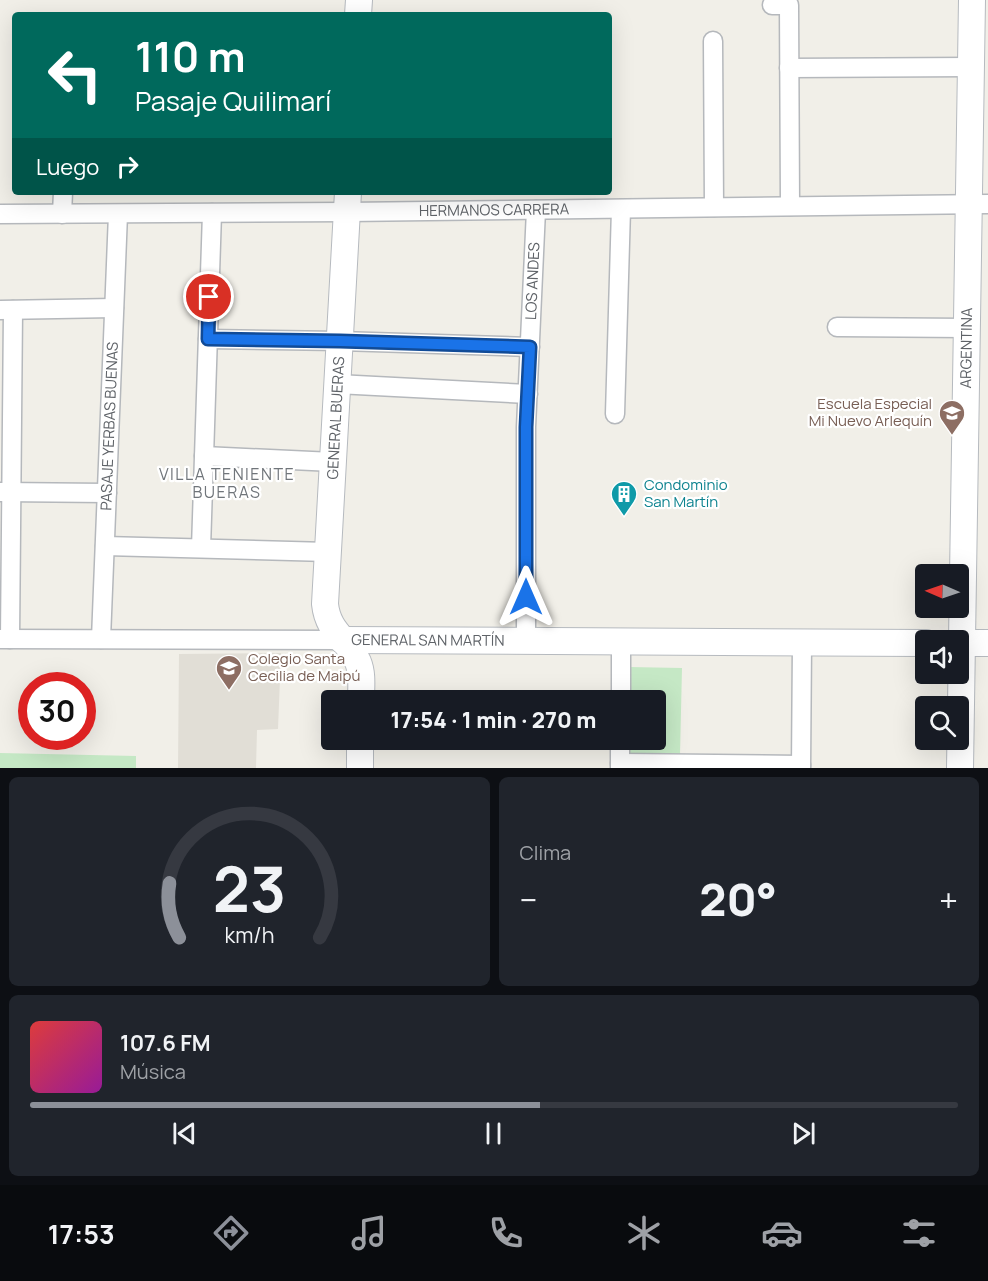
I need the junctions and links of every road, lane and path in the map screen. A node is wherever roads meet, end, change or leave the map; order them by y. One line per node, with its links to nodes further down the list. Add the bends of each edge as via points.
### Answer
1 (972, 0): 4 (main road, ARGENTINA)
2 (772, 5): 5 (street, via 789,5)
3 (713, 41): 11 (street)
4 (971, 67): 5 (street); 9 (main road, ARGENTINA)
5 (789, 68): 10 (street)
6 (63, 195): 17 (street)
7 (471, 195): 13 (street)
8 (348, 202): 13 (street, HERMANOS CARRERA); 15 (street, HERMANOS CARRERA); 24 (main road, GENERAL BUERAS)
9 (979, 204): 10 (street, HERMANOS CARRERA); 22 (main road, ARGENTINA)
10 (790, 206): 11 (street, HERMANOS CARRERA)
11 (714, 207): 12 (street, HERMANOS CARRERA)
12 (621, 209): 14 (street, HERMANOS CARRERA); 28 (street)
13 (471, 210): 14 (street, HERMANOS CARRERA)
14 (536, 210): 25 (street, LOS ANDES)
15 (212, 213): 18 (street, HERMANOS CARRERA); 23 (street)
16 (0, 214): 17 (street, HERMANOS CARRERA)
17 (62, 214): 18 (street, HERMANOS CARRERA)
18 (118, 214): 19 (street, PASAJE YERBAS BUENAS)
19 (114, 308): 20 (street); 32 (street, PASAJE YERBAS BUENAS)
20 (6, 310): 31 (street)
21 (837, 327): 22 (street)
22 (968, 328): 36 (main road, ARGENTINA)
23 (208, 339): 24 (street); 29 (street)
24 (340, 341): 25 (street); 26 (main road, GENERAL BUERAS)
25 (530, 347): 27 (street, LOS ANDES)
26 (337, 384): 27 (street); 30 (main road, GENERAL BUERAS)
27 (528, 394): 40 (street, LOS ANDES)
28 (615, 414)
29 (204, 456): 30 (street); 34 (street)
30 (333, 462): 35 (main road, GENERAL BUERAS)
31 (6, 493): 32 (street); 37 (street)
32 (107, 493): 33 (street, PASAJE YERBAS BUENAS)
33 (105, 546): 34 (street); 38 (street, PASAJE YERBAS BUENAS)
34 (201, 548): 35 (street)
35 (328, 552): 39 (main road, GENERAL BUERAS, via 326,612)
36 (960, 630)
37 (5, 639): 38 (street, GENERAL SAN MARTÍN)
38 (101, 639): 39 (street, GENERAL SAN MARTÍN)
39 (342, 640): 40 (main road, GENERAL SAN MARTÍN); 47 (main road, GENERAL BUERAS, via 359,665)
40 (526, 641): 41 (main road, GENERAL SAN MARTÍN)
41 (621, 642): 42 (main road, GENERAL SAN MARTÍN); 48 (street)
42 (802, 643): 43 (main road, GENERAL SAN MARTÍN); 51 (street)
43 (915, 643)
44 (969, 643): 45 (main road)
45 (988, 643)
46 (960, 684): 53 (main road, ARGENTINA)
47 (361, 690)
48 (621, 690)
49 (360, 750): 52 (main road)
50 (620, 765): 51 (street)
51 (801, 766)
52 (360, 768)
53 (960, 768)

